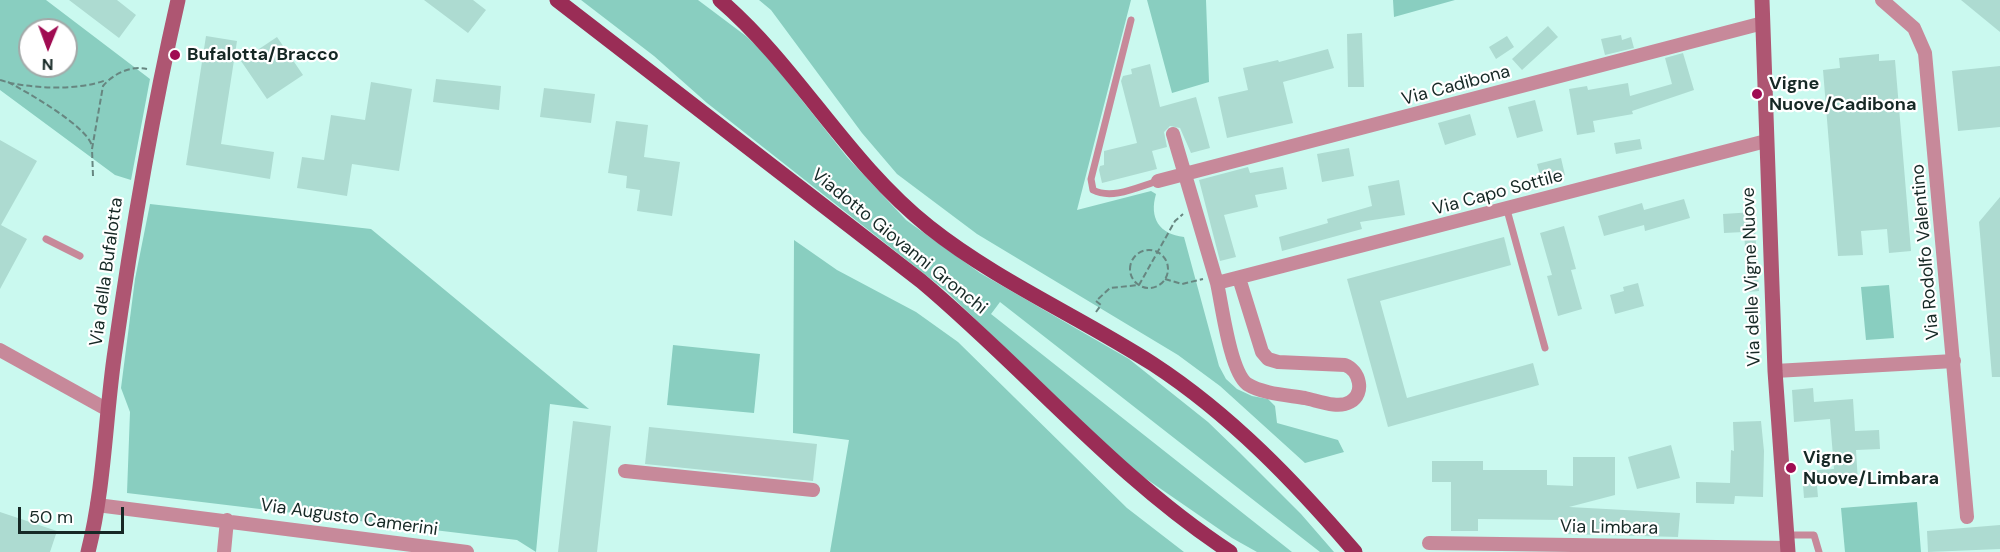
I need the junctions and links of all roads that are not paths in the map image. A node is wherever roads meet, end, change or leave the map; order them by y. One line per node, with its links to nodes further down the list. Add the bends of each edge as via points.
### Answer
1 (178, 0): 23 (street, Via della Bufalotta, via 132,233)
2 (557, 0): 8 (main road, Viadotto Giovanni Gronchi)
3 (562, 0): 8 (main road)
4 (720, 0): 27 (main road, Viadotto Giovanni Gronchi, via 761,39 859,158 914,215 985,266 1162,370 1254,444)
5 (1762, 0): 9 (street, Via delle Vigne Nuove)
6 (1882, 0): 21 (street, Via Rodolfo Valentino, via 1914,28 1925,53)
7 (1131, 20): 13 (lane, via 1091,179 1092,190 1111,195)
8 (586, 22): 35 (main road, Viadotto Giovanni Gronchi, via 916,276 1142,488)
9 (1763, 24): 11 (street, Via delle Vigne Nuove); 12 (street, Via Cadibona)
10 (1173, 134): 12 (street)
11 (1766, 141): 14 (street, Via Capo Sottile); 22 (street, Via delle Vigne Nuove)
12 (1185, 174): 13 (street, Via Cadibona); 18 (street)
13 (1158, 181)
14 (1508, 210): 17 (street, Via Capo Sottile); 19 (lane)
15 (46, 239): 16 (lane)
16 (80, 256)
17 (1239, 278): 18 (street, Via Capo Sottile); 18 (street, via 1264,355 1278,362 1353,368 1359,383 1356,397 1336,405 1262,390 1245,382 1236,364)
18 (1216, 280)
19 (1545, 348)
20 (0, 350): 23 (street)
21 (1954, 361): 22 (street); 28 (street, Via Rodolfo Valentino)
22 (1775, 371): 31 (street, Via delle Vigne Nuove)
23 (108, 410): 26 (street, Via della Bufalotta)
24 (625, 471): 25 (street)
25 (813, 490)
26 (97, 505): 29 (street, Via Augusto Camerini); 32 (street, Via della Bufalotta)
27 (1315, 506): 36 (main road); 37 (main road, Viadotto Giovanni Gronchi)
28 (1967, 517)
29 (227, 520): 33 (street); 34 (street, Via Augusto Camerini)
30 (1429, 543): 31 (street, Via Limbara)
31 (1788, 545): 38 (lane, via 1814,535)
32 (88, 552)
33 (224, 552)
34 (467, 552)
35 (1230, 552)
36 (1350, 552)
37 (1355, 552)
38 (1819, 552)

